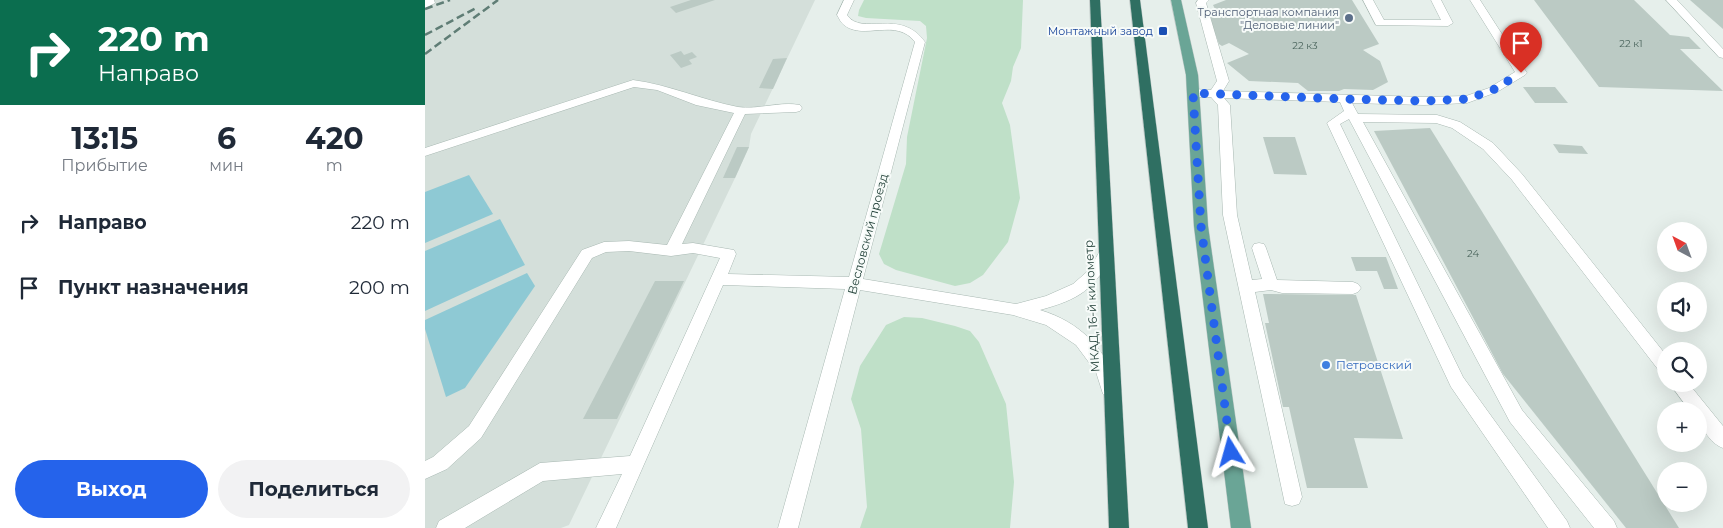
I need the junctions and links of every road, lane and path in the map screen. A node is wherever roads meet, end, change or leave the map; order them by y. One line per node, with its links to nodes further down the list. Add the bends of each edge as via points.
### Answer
1 (429, 0): 11 (street, via 431,3)
2 (849, 0): 23 (street, Весловский проезд, via 842,15 848,24 912,30 920,42)
3 (1095, 0): 21 (highway, МКАД, 16-й километр)
4 (1135, 0): 39 (highway)
5 (1176, 0): 13 (main road, via 1191,66)
6 (1204, 0): 14 (street, via 1201,3 1223,81)
7 (1368, 0): 8 (street, via 1380,23 1448,23)
8 (1436, 0)
9 (1475, 0): 16 (street, via 1521,73 1493,90 1467,99)
10 (1671, 0): 12 (street)
11 (425, 5)
12 (1723, 54)
13 (1193, 93): 14 (street); 40 (main road, via 1201,226)
14 (1215, 94): 16 (street); 25 (street, via 1223,105 1231,215)
15 (796, 108): 17 (street)
16 (1350, 110): 28 (street, via 1437,119 1456,125 1488,146 1517,177); 41 (street, via 1333,123 1457,382); 42 (street, via 1516,416)
17 (741, 111): 18 (street, via 700,102 659,87 633,83); 20 (street)
18 (425, 152)
19 (1259, 248): 24 (street)
20 (671, 250): 22 (street, via 693,248 729,254); 33 (street, via 603,247 587,254 475,432 440,463)
21 (1106, 253): 27 (street, via 1094,274 1073,292 1045,304); 30 (highway, МКАД, 16-й километр)
22 (717, 279): 23 (street); 32 (street)
23 (855, 283): 27 (street); 37 (street, Весловский проезд)
24 (1271, 284): 25 (street); 26 (street)
25 (1245, 286): 34 (street)
26 (1353, 288)
27 (1013, 310): 30 (street, via 1051,320 1082,340 1104,370)
28 (1657, 356)
29 (1685, 392): 31 (street)
30 (1113, 407): 38 (highway, МКАД, 16-й километр)
31 (1723, 440)
32 (636, 464): 35 (street, via 540,472); 36 (street)
33 (425, 470)
34 (1292, 497)
35 (446, 528)
36 (606, 528)
37 (788, 528)
38 (1119, 528)
39 (1198, 528)
40 (1241, 528)
41 (1560, 528)
42 (1607, 528)

